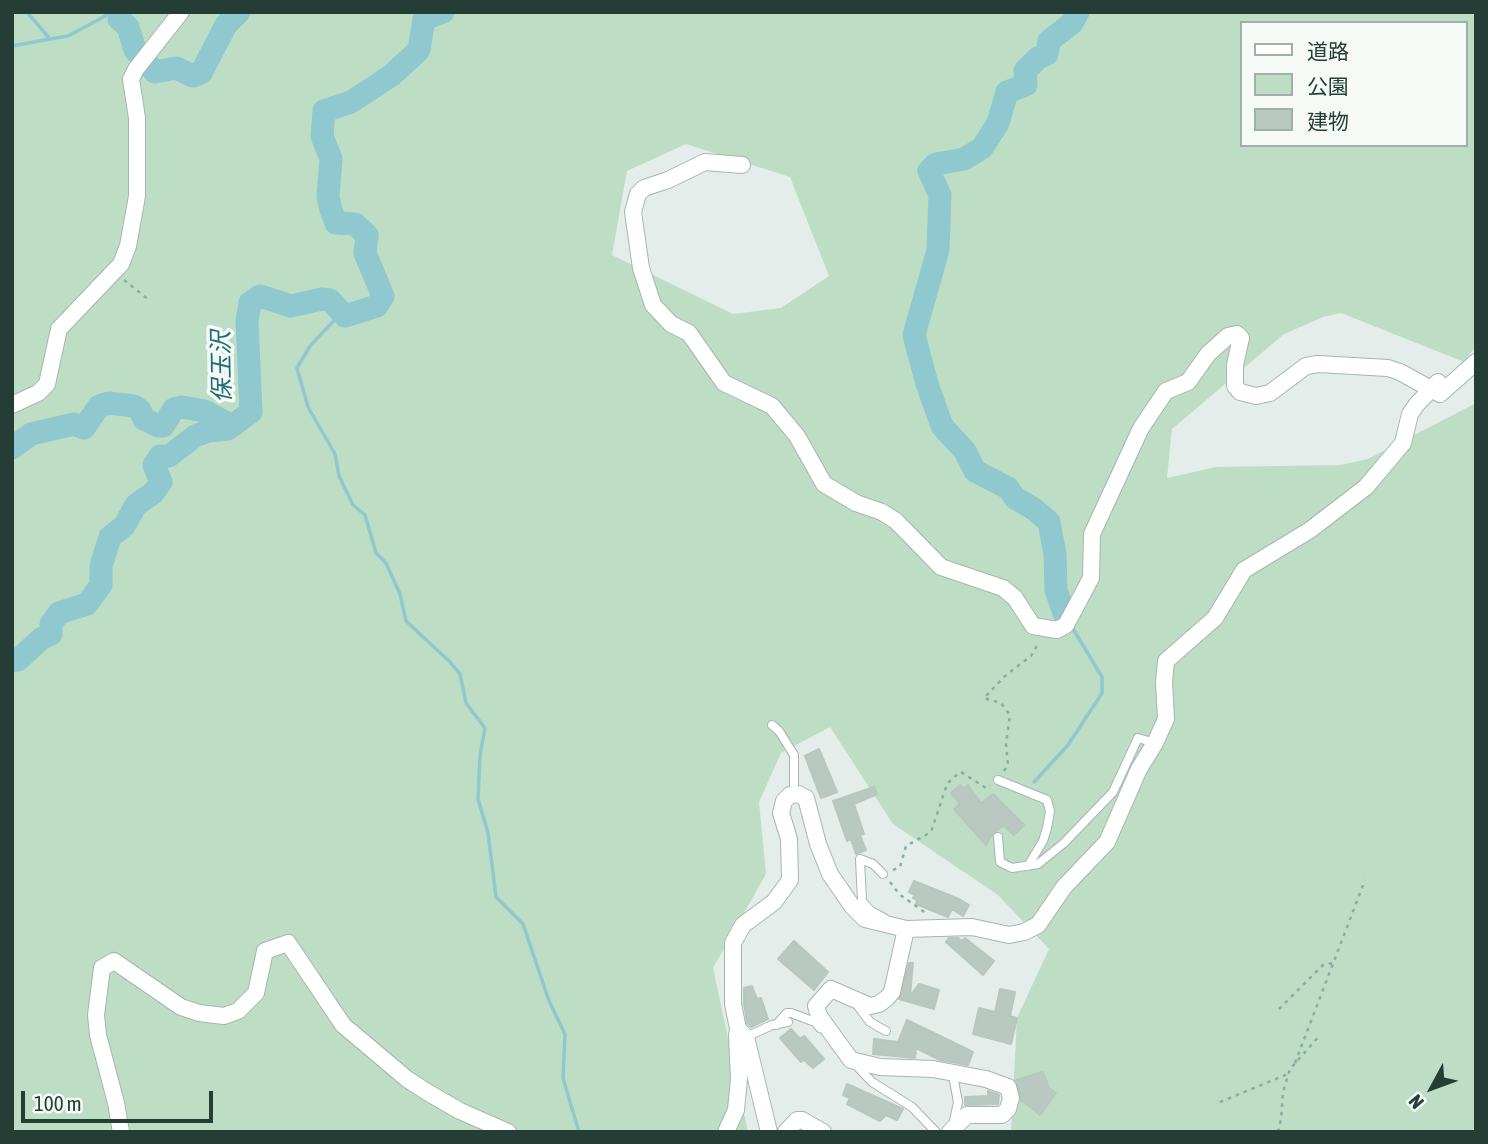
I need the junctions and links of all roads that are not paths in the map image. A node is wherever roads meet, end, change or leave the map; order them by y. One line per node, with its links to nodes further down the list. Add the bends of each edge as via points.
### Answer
1 (181, 12): 6 (street, via 131,79 138,118 137,196 121,264 60,329 47,384)
2 (742, 165): 5 (street, via 705,162 638,194 633,212 641,268 653,304 671,324 689,333 724,383 772,406 797,436 824,484 896,521 942,567 1003,588 1016,598 1033,626 1057,630 1066,625 1091,578 1092,534 1141,428 1166,391 1188,382 1228,336 1241,338 1235,386 1247,395 1270,393 1306,366 1318,364 1388,368)
3 (1476, 353): 5 (street)
4 (1476, 362): 5 (street, via 1440,394)
5 (1431, 388): 8 (street, via 1410,414 1403,443 1366,487 1310,530 1244,570 1215,618 1166,661 1166,719)
6 (12, 405)
7 (772, 725): 10 (lane, via 793,755)
8 (1155, 743): 12 (lane, via 1138,738 1113,792 1064,843 1038,864); 15 (street, via 1107,842 1064,887 1038,925 1009,935 948,926)
9 (998, 780): 12 (lane, via 1047,800 1047,828)
10 (794, 794): 14 (street, via 806,798 830,874 865,919); 20 (street, via 784,801 781,813 789,839 790,880 775,902 743,925 733,943 733,1004)
11 (998, 837): 12 (lane, via 1000,862 1012,868)
12 (1028, 866)
13 (883, 874): 14 (lane, via 860,859 862,901 884,917)
14 (882, 925): 15 (street)
15 (906, 929): 16 (street, via 892,992 870,1006)
16 (854, 999): 19 (lane, via 870,1022); 21 (street, via 831,982 816,1006)
17 (788, 1022): 18 (lane)
18 (776, 1025): 20 (lane); 21 (lane, via 791,1013 815,1021 827,1038)
19 (886, 1031)
20 (742, 1033): 27 (street, via 737,1037 736,1110); 28 (street)
21 (834, 1036): 22 (street)
22 (851, 1060): 23 (street); 31 (lane, via 872,1082 912,1107)
23 (957, 1073): 24 (lane, via 958,1102); 24 (street, via 1002,1083 1011,1098 1002,1115 967,1115)
24 (951, 1130)
25 (121, 1132): 26 (street, via 97,1025 102,968 114,961 181,1007 225,1016 238,1011 256,993 265,951 288,943 344,1025 407,1079 460,1111)
26 (508, 1132)
27 (726, 1132)
28 (769, 1132)
29 (786, 1132): 30 (street, via 797,1120)
30 (823, 1132)
31 (936, 1132)

